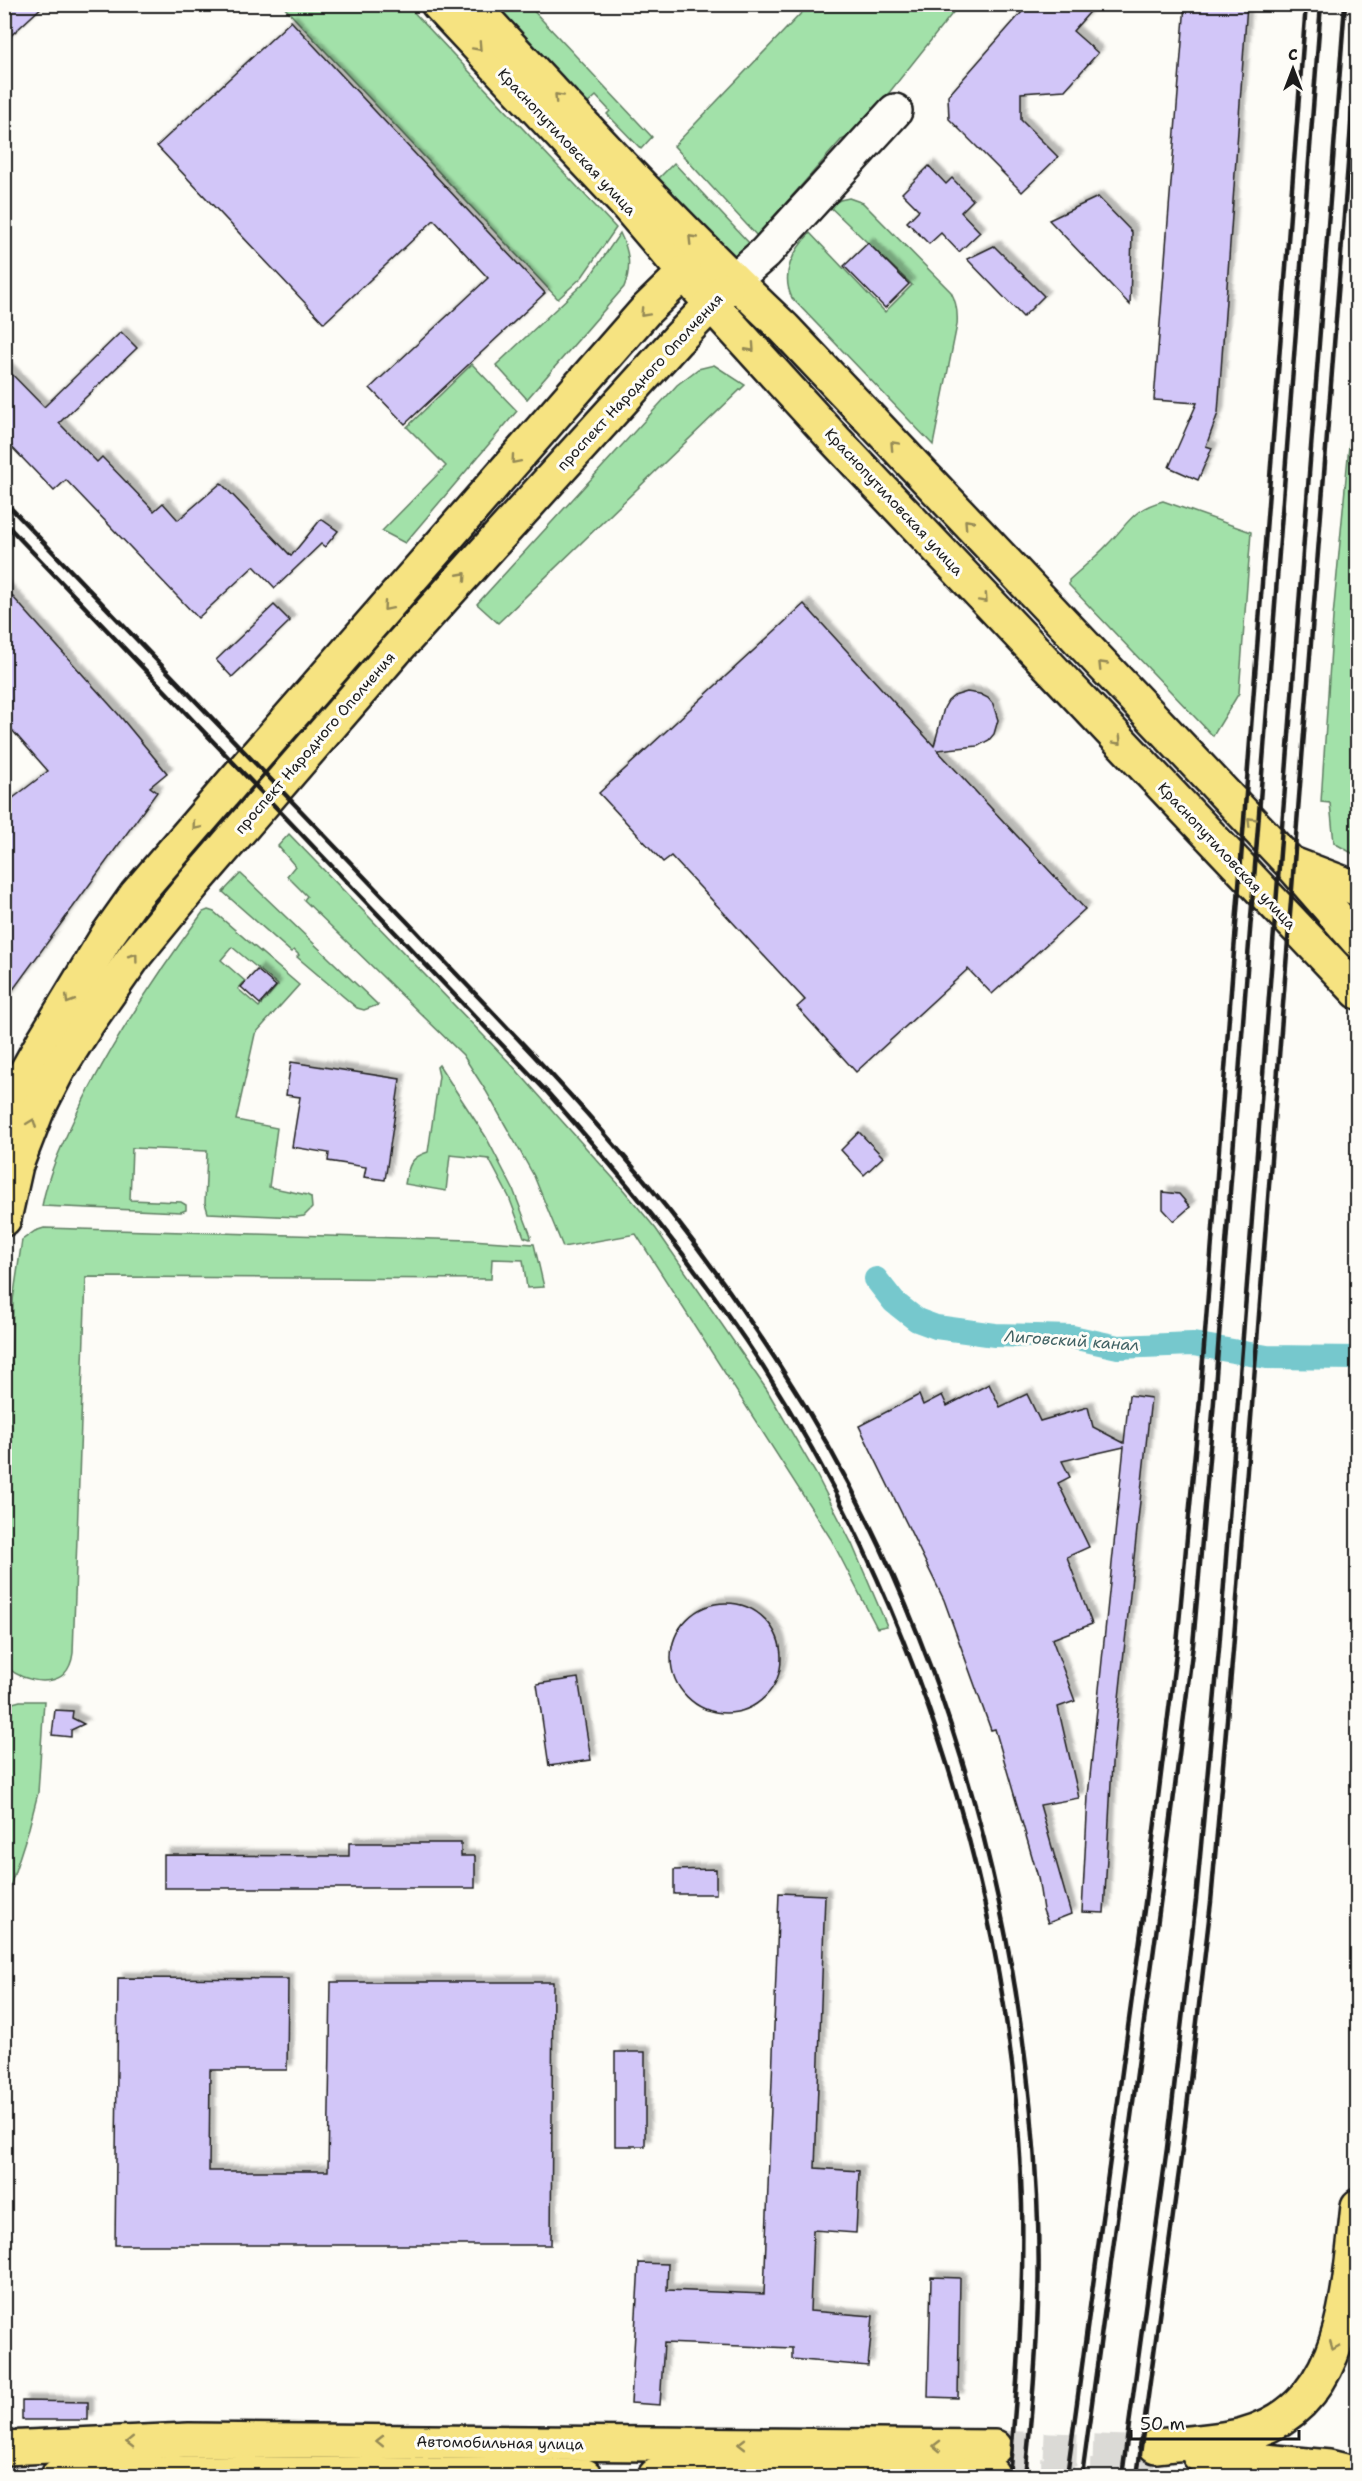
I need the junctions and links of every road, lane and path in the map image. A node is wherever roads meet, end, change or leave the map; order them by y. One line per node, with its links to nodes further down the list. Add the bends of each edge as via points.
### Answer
1 (438, 4): 4 (main road, Краснопутиловская улица, one-way to 4)
2 (471, 4): 5 (main road, Краснопутиловская улица, one-way to 2)
3 (895, 111): 5 (street, via 765,253)
4 (685, 272): 5 (main road, проспект Народного Ополчения); 6 (main road, Краснопутиловская улица); 11 (main road, one-way to 11, via 646,310 136,895 44,1040)
5 (733, 281): 6 (main road, проспект Народного Ополчения); 7 (main road, Краснопутиловская улица, one-way to 5, via 784,328)
6 (712, 305): 10 (main road, Краснопутиловская улица, one-way to 10); 12 (main road, проспект Народного Ополчения, one-way to 6, via 16,1165 37,1111 58,1070 136,954 410,634)
7 (1291, 864): 8 (main road); 9 (main road, Краснопутиловская улица)
8 (1358, 888)
9 (1358, 941)
10 (1358, 992)
11 (4, 1120)
12 (4, 1219)
13 (1358, 2206): 15 (main road, one-way to 15, via 1343,2324 1313,2391 1281,2420 1242,2435 1156,2449 1329,2467)
14 (4, 2448): 18 (main road, Автомобильная улица, one-way to 14, via 897,2473 994,2461 189,2440)
15 (1358, 2474)
16 (58, 2476): 17 (main road)
17 (585, 2476)
18 (655, 2476)

